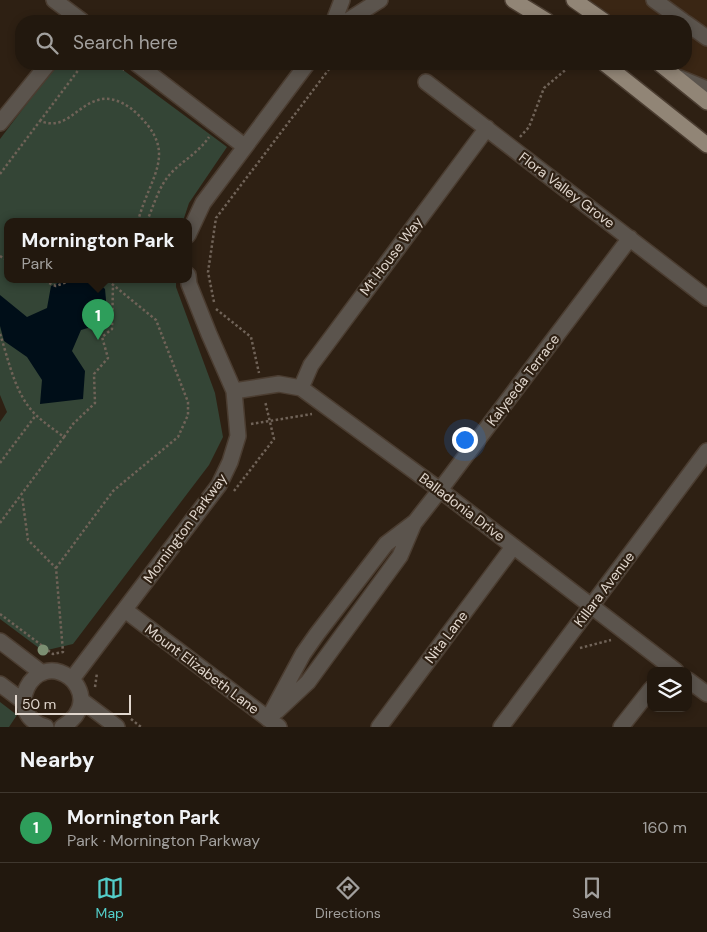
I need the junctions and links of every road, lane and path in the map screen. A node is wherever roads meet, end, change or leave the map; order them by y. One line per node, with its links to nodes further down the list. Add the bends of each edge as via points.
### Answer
1 (54, 0): 7 (street)
2 (342, 0): 8 (street)
3 (380, 0): 9 (street)
4 (513, 0): 10 (main road)
5 (574, 0): 11 (main road)
6 (654, 0): 12 (street)
7 (74, 15)
8 (336, 15)
9 (356, 15)
10 (537, 15)
11 (595, 15)
12 (674, 15)
13 (692, 28): 14 (street)
14 (707, 38)
15 (43, 70): 28 (street)
16 (78, 70): 27 (path)
17 (145, 70): 29 (street)
18 (302, 70): 33 (street)
19 (328, 70): 46 (path, via 216,218 208,272 215,308 251,337)
20 (565, 70): 32 (path, via 544,88 529,127)
21 (613, 70): 31 (main road)
22 (667, 70): 23 (main road)
23 (676, 77): 25 (street); 26 (main road)
24 (426, 82): 30 (street, Flora Valley Grove)
25 (707, 89)
26 (707, 102)
27 (40, 121): 34 (path); 35 (path, via 58,124 92,102 107,98 133,110 155,134 160,150 160,162)
28 (0, 123)
29 (215, 124): 33 (street); 36 (path, via 207,140 163,183)
30 (487, 128): 32 (street, Flora Valley Grove); 47 (street, Mt House Way, via 316,357)
31 (707, 144)
32 (509, 145): 38 (street, Flora Valley Grove)
33 (244, 146): 37 (street, via 203,203)
34 (0, 174)
35 (139, 218)
36 (148, 218)
37 (192, 226)
38 (630, 238): 44 (street, Flora Valley Grove); 56 (street, Kalyeeda Terrace)
39 (49, 283): 40 (path, via 56,286)
40 (64, 283)
41 (111, 283): 43 (path)
42 (191, 283): 48 (street, Mornington Parkway)
43 (113, 285): 53 (path, via 112,329 102,337 108,358 94,374 95,404); 62 (path, via 156,320 188,402 188,415 178,437 113,491)
44 (707, 298)
45 (0, 334): 50 (path, via 20,391)
46 (262, 385): 47 (street, Balladonia Drive, via 289,384); 48 (street, Balladonia Drive); 51 (path)
47 (301, 388): 56 (street, Balladonia Drive)
48 (234, 391): 52 (street, Mornington Parkway)
49 (315, 413): 51 (path)
50 (36, 415): 53 (path); 55 (path)
51 (270, 421): 52 (path); 57 (path, via 274,439)
52 (237, 426): 64 (street, Mornington Parkway, via 238,436 219,485)
53 (64, 437): 58 (path)
54 (707, 451): 63 (street, Killara Avenue)
55 (0, 463)
56 (440, 490): 59 (street, Kalyeeda Terrace); 61 (street, Balladonia Drive)
57 (232, 494)
58 (22, 496): 60 (path); 62 (path, via 28,540)
59 (414, 522): 81 (street, Kalyeeda Terrace, via 400,556 308,682); 81 (street, Kalyeeda Terrace, via 386,544 317,634)
60 (0, 523)
61 (513, 546): 63 (street, Balladonia Drive); 85 (street, Nita Lane)
62 (56, 568): 65 (path, via 63,652 53,654)
63 (590, 607): 68 (street, Killara Avenue); 69 (street, Balladonia Drive)
64 (126, 610): 72 (street, Mornington Parkway); 81 (street, Mount Elizabeth Lane)
65 (0, 614)
66 (613, 640): 68 (path, via 582,646 577,651)
67 (0, 641): 71 (street)
68 (564, 642): 86 (street, Killara Avenue)
69 (667, 667)
70 (97, 672): 75 (path)
71 (42, 673): 72 (street, via 58,672); 79 (street, via 29,683)
72 (72, 679): 78 (street)
73 (692, 683): 77 (street)
74 (0, 684): 79 (street)
75 (94, 692)
76 (647, 694): 87 (street)
77 (707, 694)
78 (81, 700): 80 (street); 83 (street, via 77,714)
79 (24, 702): 82 (street, via 26,710)
80 (121, 721): 84 (path)
81 (270, 724)
82 (39, 726)
83 (62, 727)
84 (141, 727)
85 (379, 727)
86 (501, 727)
87 (621, 727)

